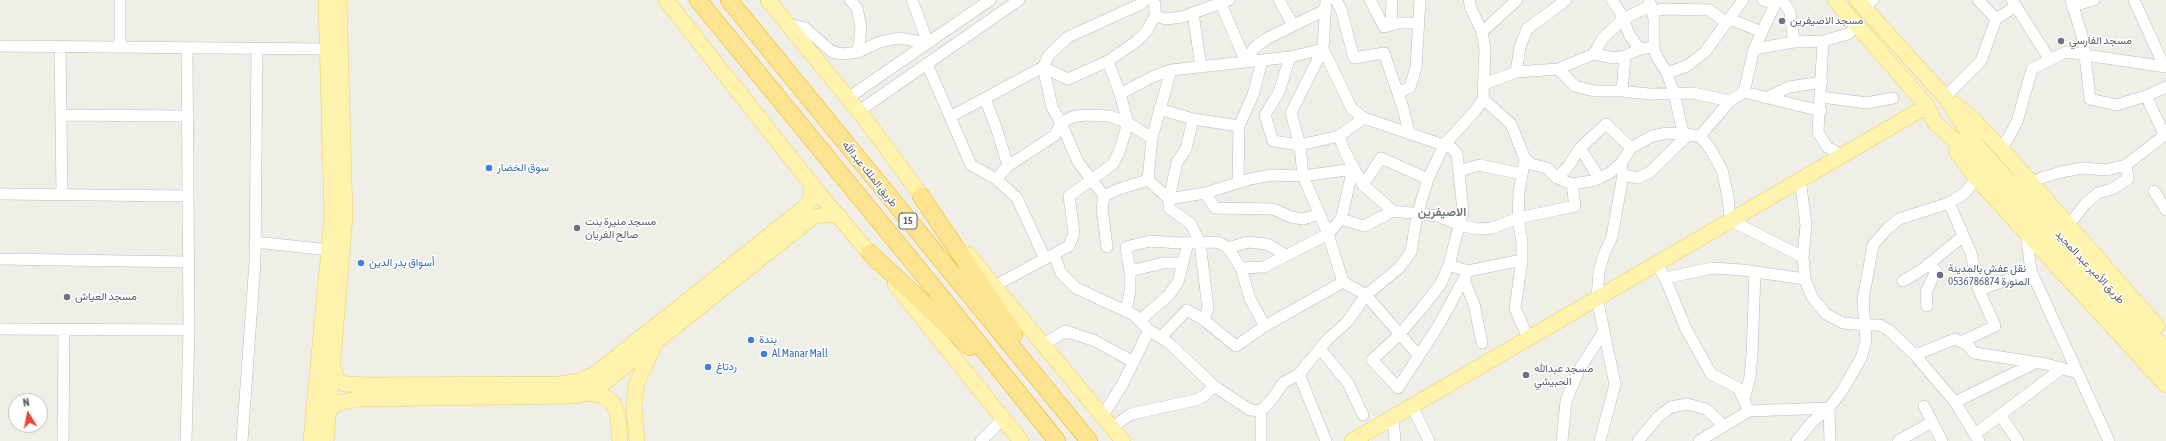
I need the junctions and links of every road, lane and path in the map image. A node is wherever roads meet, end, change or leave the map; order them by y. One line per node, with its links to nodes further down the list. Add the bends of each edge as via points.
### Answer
1 (120, 0): 53 (street)
2 (326, 0): 57 (main road)
3 (339, 0): 222 (main road, via 345,217)
4 (666, 0): 139 (main road)
5 (698, 0): 228 (highway, طريق الملك عبدالله / 15)
6 (729, 0): 242 (highway, طريق الملك عبدالله / 15)
7 (768, 0): 42 (main road)
8 (850, 0): 61 (street, via 857,8 861,28)
9 (912, 0): 50 (street)
10 (990, 0): 50 (street)
11 (1019, 0): 70 (street)
12 (1145, 0): 72 (street, via 1068,37 1049,55)
13 (1152, 0): 37 (street, via 1155,4)
14 (1279, 0): 43 (street)
15 (1336, 0): 85 (street, via 1341,9 1354,58 1384,53)
16 (1370, 0): 44 (street, via 1384,27)
17 (1392, 0): 44 (street)
18 (1420, 0): 41 (street)
19 (1469, 0): 46 (street)
20 (1518, 0): 46 (street)
21 (1566, 0): 77 (street, via 1527,29 1520,47)
22 (1612, 0): 39 (street)
23 (1743, 0): 40 (street)
24 (1763, 0): 29 (street)
25 (1835, 0): 45 (main road)
26 (1978, 0): 38 (street)
27 (2094, 0): 33 (street)
28 (2134, 0): 71 (street)
29 (1778, 1): 47 (street); 49 (street, via 1790,12)
30 (1225, 2): 36 (street); 69 (street)
31 (1864, 2): 90 (main road)
32 (2014, 3): 38 (street); 66 (street)
33 (2072, 3): 63 (street, via 2083,40)
34 (1325, 5): 43 (street); 58 (street)
35 (1651, 5): 39 (street); 40 (street, via 1666,9 1709,10); 54 (street)
36 (1192, 13): 37 (street, via 1166,19); 73 (street)
37 (1155, 16): 67 (street, via 1137,41)
38 (1996, 19): 90 (street, via 1981,61)
39 (1622, 20): 59 (street); 62 (street, via 1603,38)
40 (1729, 21): 47 (street); 78 (street, via 1705,52 1687,66)
41 (1418, 23): 44 (street); 85 (street, via 1416,68 1410,87)
42 (788, 24): 61 (street, via 805,28 832,52); 91 (main road)
43 (1293, 25): 69 (street, via 1254,48)
44 (1391, 25)
45 (1858, 25): 48 (street, via 1848,34); 97 (main road)
46 (1482, 32): 80 (street, via 1485,49)
47 (1762, 32): 60 (street)
48 (1824, 41): 49 (street); 79 (street)
49 (1794, 42): 60 (street)
50 (928, 43): 61 (street, via 898,38 880,42); 76 (street)
51 (0, 46): 52 (street)
52 (60, 46): 53 (street); 101 (street)
53 (120, 47): 55 (street)
54 (1654, 47): 59 (street); 78 (street, via 1656,56)
55 (187, 48): 56 (street); 102 (street)
56 (257, 49): 57 (street); 166 (street)
57 (327, 49): 171 (main road, via 332,217)
58 (1323, 49): 65 (street); 104 (street, via 1352,110); 115 (street, via 1291,113)
59 (1640, 49): 64 (street)
60 (1754, 49): 84 (street)
61 (858, 52)
62 (1594, 54): 64 (street, via 1614,58); 74 (street)
63 (2084, 55): 66 (street, via 2066,52); 71 (street); 88 (street, via 2090,99 2116,104)
64 (1625, 56): 83 (street)
65 (1290, 58): 68 (street); 115 (street, via 1279,92 1265,115 1273,141)
66 (2050, 60): 119 (street, via 2032,69 2017,122)
67 (1108, 61): 72 (street, via 1068,79); 87 (street)
68 (1262, 61): 69 (street); 109 (street, via 1253,95)
69 (1246, 62): 73 (street)
70 (927, 64): 81 (street); 103 (street)
71 (2165, 65)
72 (1043, 67): 94 (street); 106 (street, via 1052,107)
73 (1201, 67): 75 (street)
74 (1558, 69): 77 (street); 83 (street, via 1575,86 1594,91)
75 (1171, 70): 87 (street); 98 (street)
76 (885, 72): 81 (street); 91 (street)
77 (1516, 72): 80 (street)
78 (1667, 72): 86 (street)
79 (1822, 82): 89 (street); 92 (street, via 1789,87)
80 (1484, 84): 95 (street)
81 (893, 87): 99 (street)
82 (2166, 87): 88 (street)
83 (1622, 91): 86 (street)
84 (1744, 92): 92 (street); 96 (street)
85 (1398, 93): 110 (street)
86 (1674, 93): 96 (street, via 1693,93); 112 (street)
87 (1120, 94): 107 (street)
88 (2146, 96): 111 (street)
89 (1821, 97): 93 (street, via 1867,103); 100 (street)
90 (1945, 97): 119 (main road, via 1972,118); 143 (main road)
91 (848, 98): 99 (main road)
92 (1766, 98): 100 (street)
93 (1893, 98)
94 (985, 99): 103 (street); 124 (street)
95 (1483, 99): 116 (street); 121 (street, via 1511,124)
96 (1730, 101): 112 (street)
97 (1927, 106): 108 (main road); 120 (main road)
98 (1159, 109): 105 (street); 114 (street)
99 (859, 111): 149 (main road)
100 (1821, 111): 120 (street, via 1818,132 1827,147)
101 (61, 115): 102 (street); 147 (street)
102 (188, 116): 148 (street)
103 (950, 117): 133 (street, via 971,165)
104 (1364, 118): 110 (street); 113 (street)
105 (1193, 119): 109 (street); 151 (street, via 1186,149 1177,162)
106 (1061, 123): 107 (street, via 1085,115 1110,116); 124 (street, via 1055,135); 134 (street, via 1078,162)
107 (1128, 123): 114 (street); 134 (street, via 1113,164)
108 (1936, 123): 132 (main road); 143 (main road)
109 (1239, 126): 138 (street)
110 (1409, 133): 116 (street)
111 (2165, 134): 123 (street)
112 (1691, 135): 118 (street, via 1667,132 1652,136); 128 (street, via 1650,172 1638,178); 160 (street, via 1712,150 1722,170)
113 (1339, 136): 115 (street); 125 (street)
114 (1152, 138): 137 (street)
115 (1300, 145): 129 (street)
116 (1444, 145): 126 (street, via 1452,148 1457,154); 135 (street)
117 (1580, 148): 118 (street, via 1606,124); 130 (street, via 1568,168); 131 (street)
118 (1631, 148): 122 (street)
119 (2002, 149): 141 (main road)
120 (1841, 154): 136 (main road)
121 (1525, 159): 127 (street); 130 (street, via 1530,164 1547,168)
122 (1621, 163): 128 (street); 131 (street, via 1610,173)
123 (2126, 165): 141 (street, via 2107,170 2082,168 2061,172 2041,178); 162 (street, via 2128,179 2112,189 2098,193 2085,204)
124 (1008, 166): 133 (street)
125 (1353, 168): 129 (street); 142 (street); 159 (street)
126 (1459, 171): 127 (street, via 1479,165); 161 (street, via 1463,210)
127 (1522, 174): 158 (street)
128 (1623, 175): 195 (street, via 1612,237 1599,272)
129 (1303, 176): 138 (street, via 1271,175); 155 (street)
130 (1557, 178): 140 (street)
131 (1599, 178): 140 (street)
132 (1976, 178): 152 (street, via 1965,193); 163 (main road)
133 (996, 179): 174 (street, via 1017,198)
134 (1091, 179): 150 (street); 174 (street, via 1069,196 1074,233 1069,246)
135 (1428, 179): 142 (street, via 1381,158); 156 (street)
136 (1800, 179): 160 (main road); 175 (street, via 1806,225)
137 (1148, 180): 150 (street); 151 (street)
138 (1238, 183): 145 (street)
139 (812, 184): 157 (main road); 222 (main road, via 811,200 805,207 595,374 580,381 560,384 346,384 337,379)
140 (1572, 184): 158 (street, via 1575,206)
141 (2032, 184): 162 (main road)
142 (1363, 185): 154 (street)
143 (2008, 188): 216 (main road, طريق الأمير عبد المجيد); 221 (main road)
144 (2154, 191): 153 (street)
145 (1205, 193): 151 (street); 155 (street, via 1215,208 1273,209 1303,219)
146 (0, 194): 147 (street)
147 (62, 194): 148 (street)
148 (188, 196): 178 (street)
149 (921, 196): 192 (main road); 242 (highway)
150 (1104, 196): 169 (street, via 1102,208)
151 (1169, 198): 168 (street, via 1169,208 1191,224)
152 (1949, 203): 165 (street); 201 (street, via 1899,218 1873,245 1863,300)
153 (2166, 210)
154 (1393, 211): 156 (street); 159 (street, via 1364,226)
155 (1320, 214): 164 (street)
156 (1417, 215): 161 (street, via 1438,216); 194 (street, via 1411,252 1399,268)
157 (840, 217): 172 (main road); 211 (main road, via 829,214 813,217)
158 (1518, 218): 161 (street, via 1492,228 1478,229); 177 (street)
159 (1341, 219): 164 (street)
160 (1730, 220): 175 (street); 179 (main road)
161 (1459, 225): 182 (street)
162 (2069, 225): 208 (main road)
163 (2026, 232): 185 (street); 226 (main road)
164 (1328, 234): 173 (street); 191 (street)
165 (1963, 236): 181 (street); 193 (street, via 1971,253)
166 (255, 242): 171 (street); 252 (street)
167 (1188, 243): 168 (street); 180 (street); 184 (street, via 1150,241 1126,247)
168 (1200, 243): 170 (street, via 1218,242); 198 (street, via 1208,308)
169 (1107, 247)
170 (1228, 248): 173 (street, via 1248,242 1267,244); 183 (street)
171 (329, 250): 253 (main road)
172 (870, 253): 228 (highway); 241 (main road)
173 (1286, 255): 183 (street, via 1264,267)
174 (1049, 257): 192 (street); 197 (street, via 1076,288)
175 (1803, 257): 189 (street)
176 (0, 259): 178 (street)
177 (1522, 260): 187 (street); 210 (street, via 1515,308)
178 (188, 262): 204 (street)
179 (1656, 263): 188 (street); 195 (main road)
180 (1182, 264): 184 (street, via 1163,263); 199 (street, via 1178,282 1169,295)
181 (1928, 264): 190 (street); 196 (street, via 1936,270 1926,292)
182 (1449, 265): 187 (street); 207 (street, via 1440,285)
183 (1241, 268): 200 (street, via 1250,299)
184 (1130, 271): 197 (street)
185 (2032, 271): 193 (street); 224 (street)
186 (1755, 272): 188 (street, via 1712,268); 189 (street); 230 (street, via 1752,356)
187 (1466, 276): 213 (street); 217 (street, via 1440,323)
188 (1665, 278): 230 (street, via 1686,329 1711,374 1738,388)
189 (1805, 279): 201 (street, via 1812,298 1826,314 1843,323)
190 (1903, 281)
191 (1343, 282): 194 (street); 200 (street)
192 (994, 286): 214 (main road)
193 (1979, 290): 212 (street, via 1995,326)
194 (1366, 295): 207 (street); 215 (street, via 1347,322 1328,339)
195 (1597, 298): 206 (street); 210 (main road)
196 (1926, 306)
197 (1126, 311): 199 (street)
198 (1204, 320): 200 (street, via 1236,346); 209 (street, via 1187,310)
199 (1139, 321): 205 (street)
200 (1265, 326)
201 (1865, 326): 218 (street, via 1880,324); 234 (street, via 1866,341 1862,358)
202 (0, 329): 203 (street)
203 (64, 330): 204 (street); 250 (street)
204 (189, 330): 251 (street)
205 (1149, 330): 209 (street); 219 (street)
206 (1604, 331): 265 (street, via 1579,370 1566,401); 266 (street, via 1614,384)
207 (1399, 335): 217 (street); 217 (street, via 1372,360 1398,388)
208 (2166, 336)
209 (1161, 337): 227 (street)
210 (1528, 338): 232 (main road)
211 (656, 342): 229 (main road); 256 (main road, via 636,385 634,407)
212 (1961, 342): 218 (street, via 1955,339); 220 (street, via 1968,345 1974,353)
213 (1482, 343)
214 (1043, 345): 219 (street, via 1065,331 1093,340); 243 (main road)
215 (1321, 350): 225 (street); 238 (street, via 1348,383)
216 (2166, 350)
217 (1418, 355)
218 (1915, 355): 231 (street)
219 (1134, 362): 243 (street)
220 (2036, 363): 223 (street); 231 (street)
221 (2166, 366)
222 (333, 368): 236 (main road)
223 (2061, 368): 224 (street); 239 (street)
224 (2078, 373): 274 (street)
225 (1299, 374): 235 (street, via 1283,383); 248 (street)
226 (2166, 385)
227 (1214, 386): 235 (street, via 1250,410); 243 (street, via 1196,400)
228 (1013, 388): 259 (highway, طريق الملك عبدالله / 15)
229 (588, 393): 236 (main road, via 575,396 359,398 337,403); 255 (main road, via 603,396 613,403 618,416)
230 (1744, 400): 237 (street)
231 (1955, 402): 247 (street)
232 (1412, 406): 240 (main road); 264 (street)
233 (1924, 406): 244 (street)
234 (1829, 408): 237 (street); 269 (street, via 1812,422); 270 (street)
235 (1261, 410): 262 (street)
236 (329, 411): 254 (main road)
237 (1749, 411): 245 (street)
238 (1363, 415)
239 (2000, 415): 247 (street); 273 (street)
240 (1393, 417): 249 (main road); 263 (street)
241 (1003, 420): 257 (street); 258 (main road)
242 (1072, 421): 260 (highway, طريق الملك عبدالله / 15)
243 (1106, 422): 261 (main road)
244 (1932, 422): 271 (street); 272 (street)
245 (1724, 426): 246 (street); 267 (street, via 1706,409 1687,404 1671,407 1658,417)
246 (1713, 437): 268 (street)
247 (1977, 438)
248 (1324, 440)
249 (1356, 440)
250 (62, 441)
251 (186, 441)
252 (242, 441)
253 (311, 441)
254 (326, 441)
255 (620, 441)
256 (637, 441)
257 (981, 441)
258 (1021, 441)
259 (1057, 441)
260 (1089, 441)
261 (1123, 441)
262 (1261, 441)
263 (1395, 441)
264 (1430, 441)
265 (1562, 441)
266 (1600, 441)
267 (1638, 441)
268 (1699, 441)
269 (1797, 441)
270 (1830, 441)
271 (1898, 441)
272 (1942, 441)
273 (2018, 441)
274 (2108, 441)

